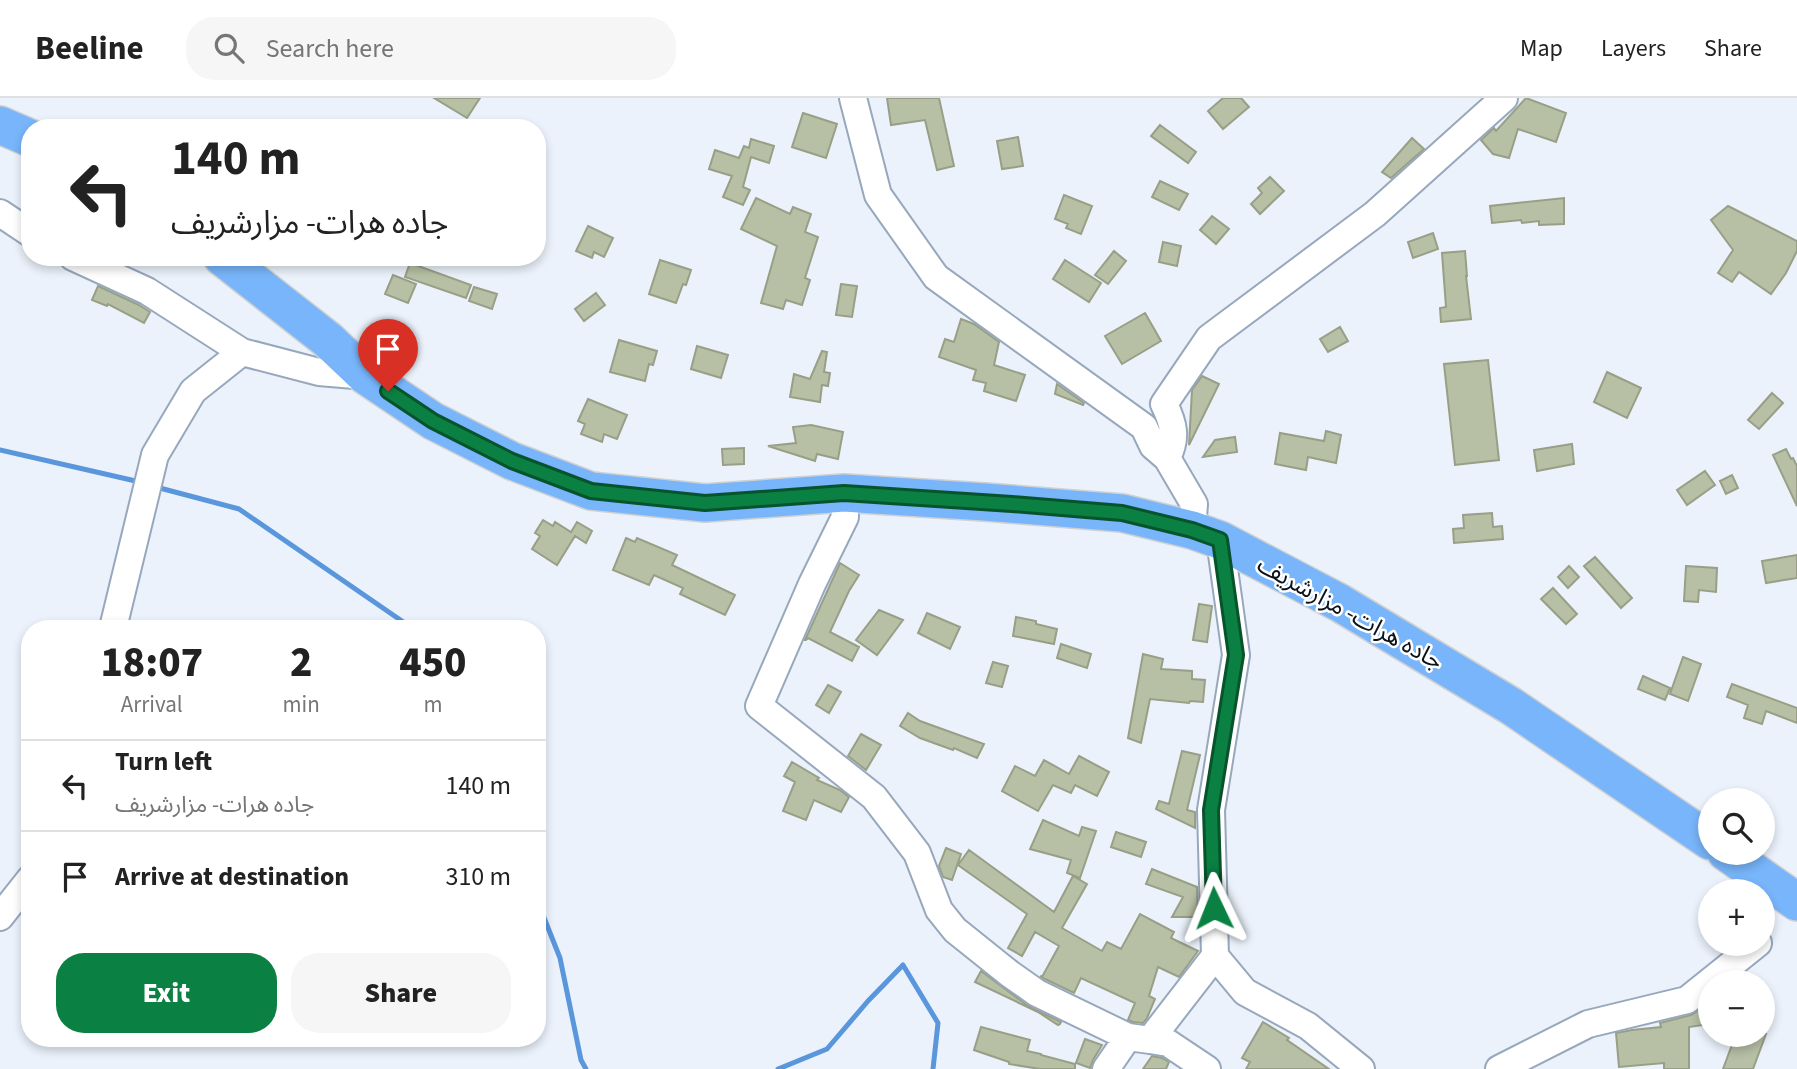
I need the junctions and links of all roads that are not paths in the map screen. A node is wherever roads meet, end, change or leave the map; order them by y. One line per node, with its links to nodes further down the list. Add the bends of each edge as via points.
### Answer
1 (853, 98): 11 (street, via 878,195 936,277 1144,427 1153,446)
2 (1504, 98): 11 (street, via 1375,214 1209,338 1164,404 1174,444)
3 (0, 125): 4 (highway)
4 (21, 134)
5 (0, 213): 6 (street)
6 (21, 227)
7 (93, 266): 9 (street, via 147,291)
8 (233, 266): 10 (highway, جاده هرات- مزارشریف)
9 (242, 352): 10 (street, via 319,372); 14 (street, via 193,391 155,456)
10 (366, 376): 12 (highway, جاده هرات- مزارشریف, via 433,421 512,461 591,491 705,503)
11 (1167, 458): 13 (street)
12 (844, 493): 13 (highway, جاده هرات- مزارشریف, via 1122,513); 22 (street, via 845,517 759,706 874,797 918,853 939,910 955,930 1037,993)
13 (1206, 535): 15 (highway, جاده هرات- مزارشریف, via 1340,603 1511,706); 20 (street, via 1236,655 1211,810)
14 (115, 620)
15 (1698, 833)
16 (1744, 865): 18 (highway)
17 (21, 890): 19 (street)
18 (1797, 902)
19 (0, 916)
20 (1215, 956): 22 (street); 25 (street, via 1245,992 1308,1026)
21 (1742, 956): 26 (street, via 1687,1000 1588,1024)
22 (1139, 1038): 23 (street); 24 (street, via 1168,1043)
23 (1106, 1069)
24 (1207, 1069)
25 (1361, 1069)
26 (1499, 1069)

